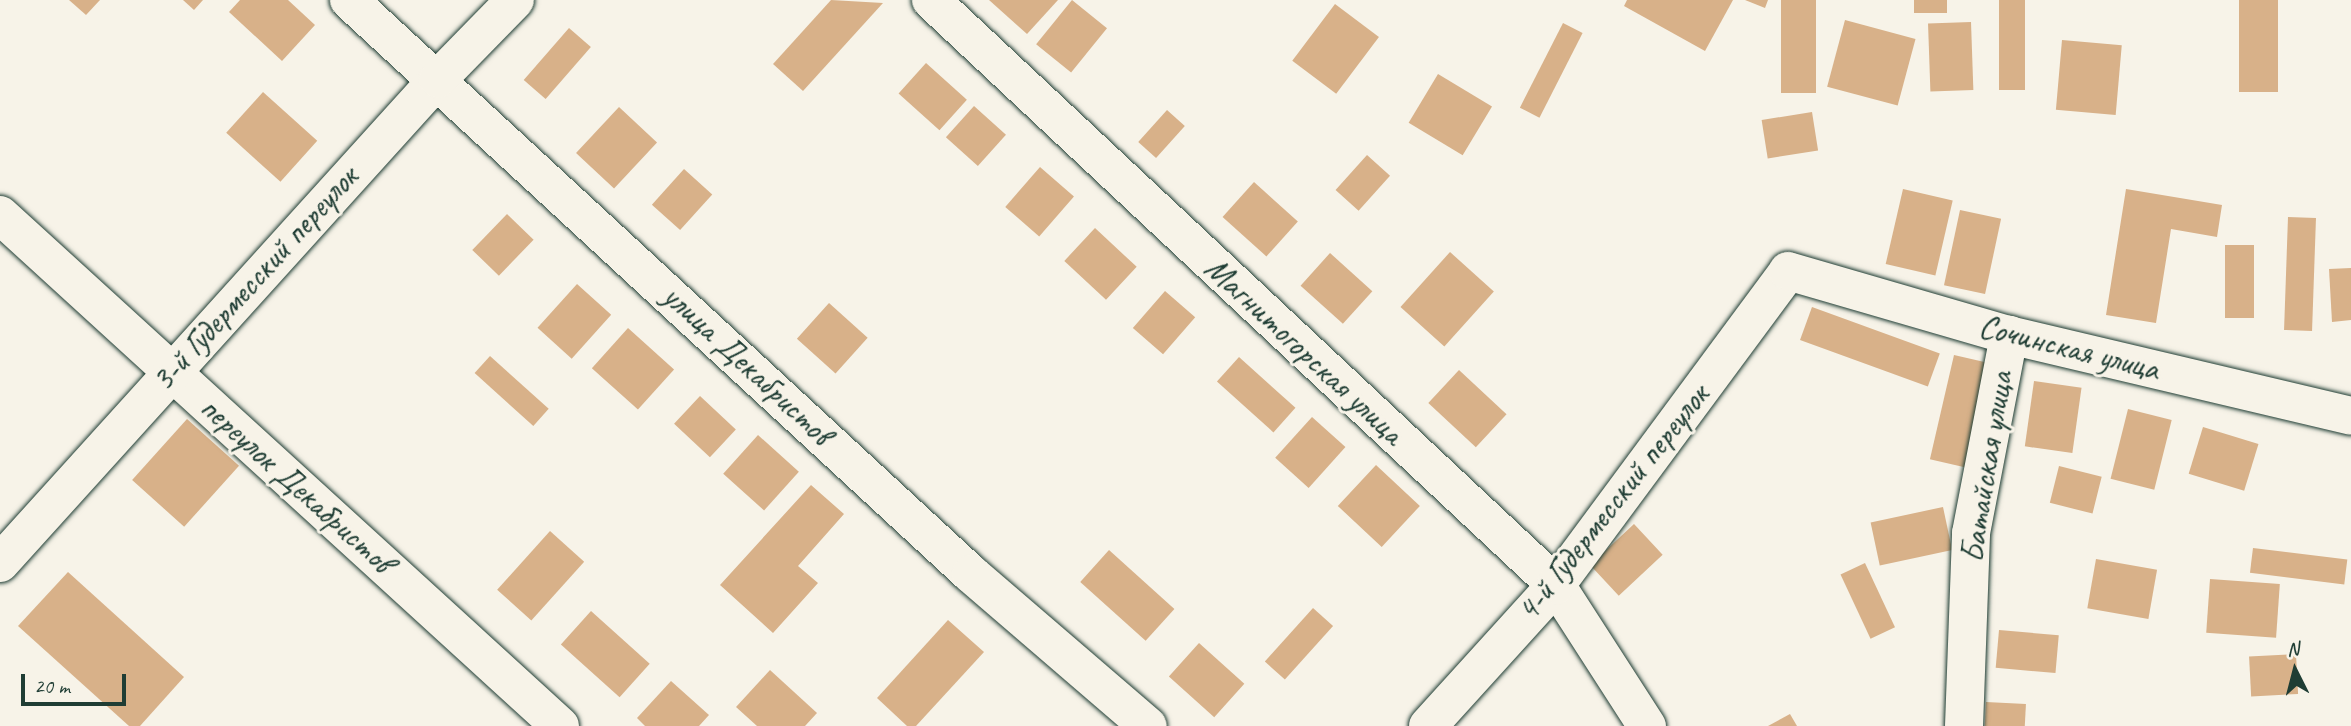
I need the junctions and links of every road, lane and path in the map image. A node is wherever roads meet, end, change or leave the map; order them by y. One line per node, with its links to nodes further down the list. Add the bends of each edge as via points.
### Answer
1 (349, 0): 4 (street, улица Декабристов)
2 (515, 0): 4 (street, 3-й Гудермесский переулок)
3 (931, 0): 11 (street, Магнитогорская улица)
4 (438, 79): 8 (street, 3-й Гудермесский переулок); 13 (street, улица Декабристов, via 971,574)
5 (0, 215): 8 (street, переулок Декабристов)
6 (1788, 271): 7 (street, Сочинская улица); 11 (street, 4-й Гудермесский переулок)
7 (2009, 335): 9 (street, Сочинская улица); 16 (street, Батайская улица, via 1970,533)
8 (171, 371): 10 (street, 3-й Гудермесский переулок); 12 (street, переулок Декабристов)
9 (2351, 416)
10 (0, 563)
11 (1556, 585): 14 (street, 4-й Гудермесский переулок); 15 (street, Магнитогорская улица)
12 (560, 726)
13 (1148, 726)
14 (1428, 726)
15 (1647, 726)
16 (1964, 726)

